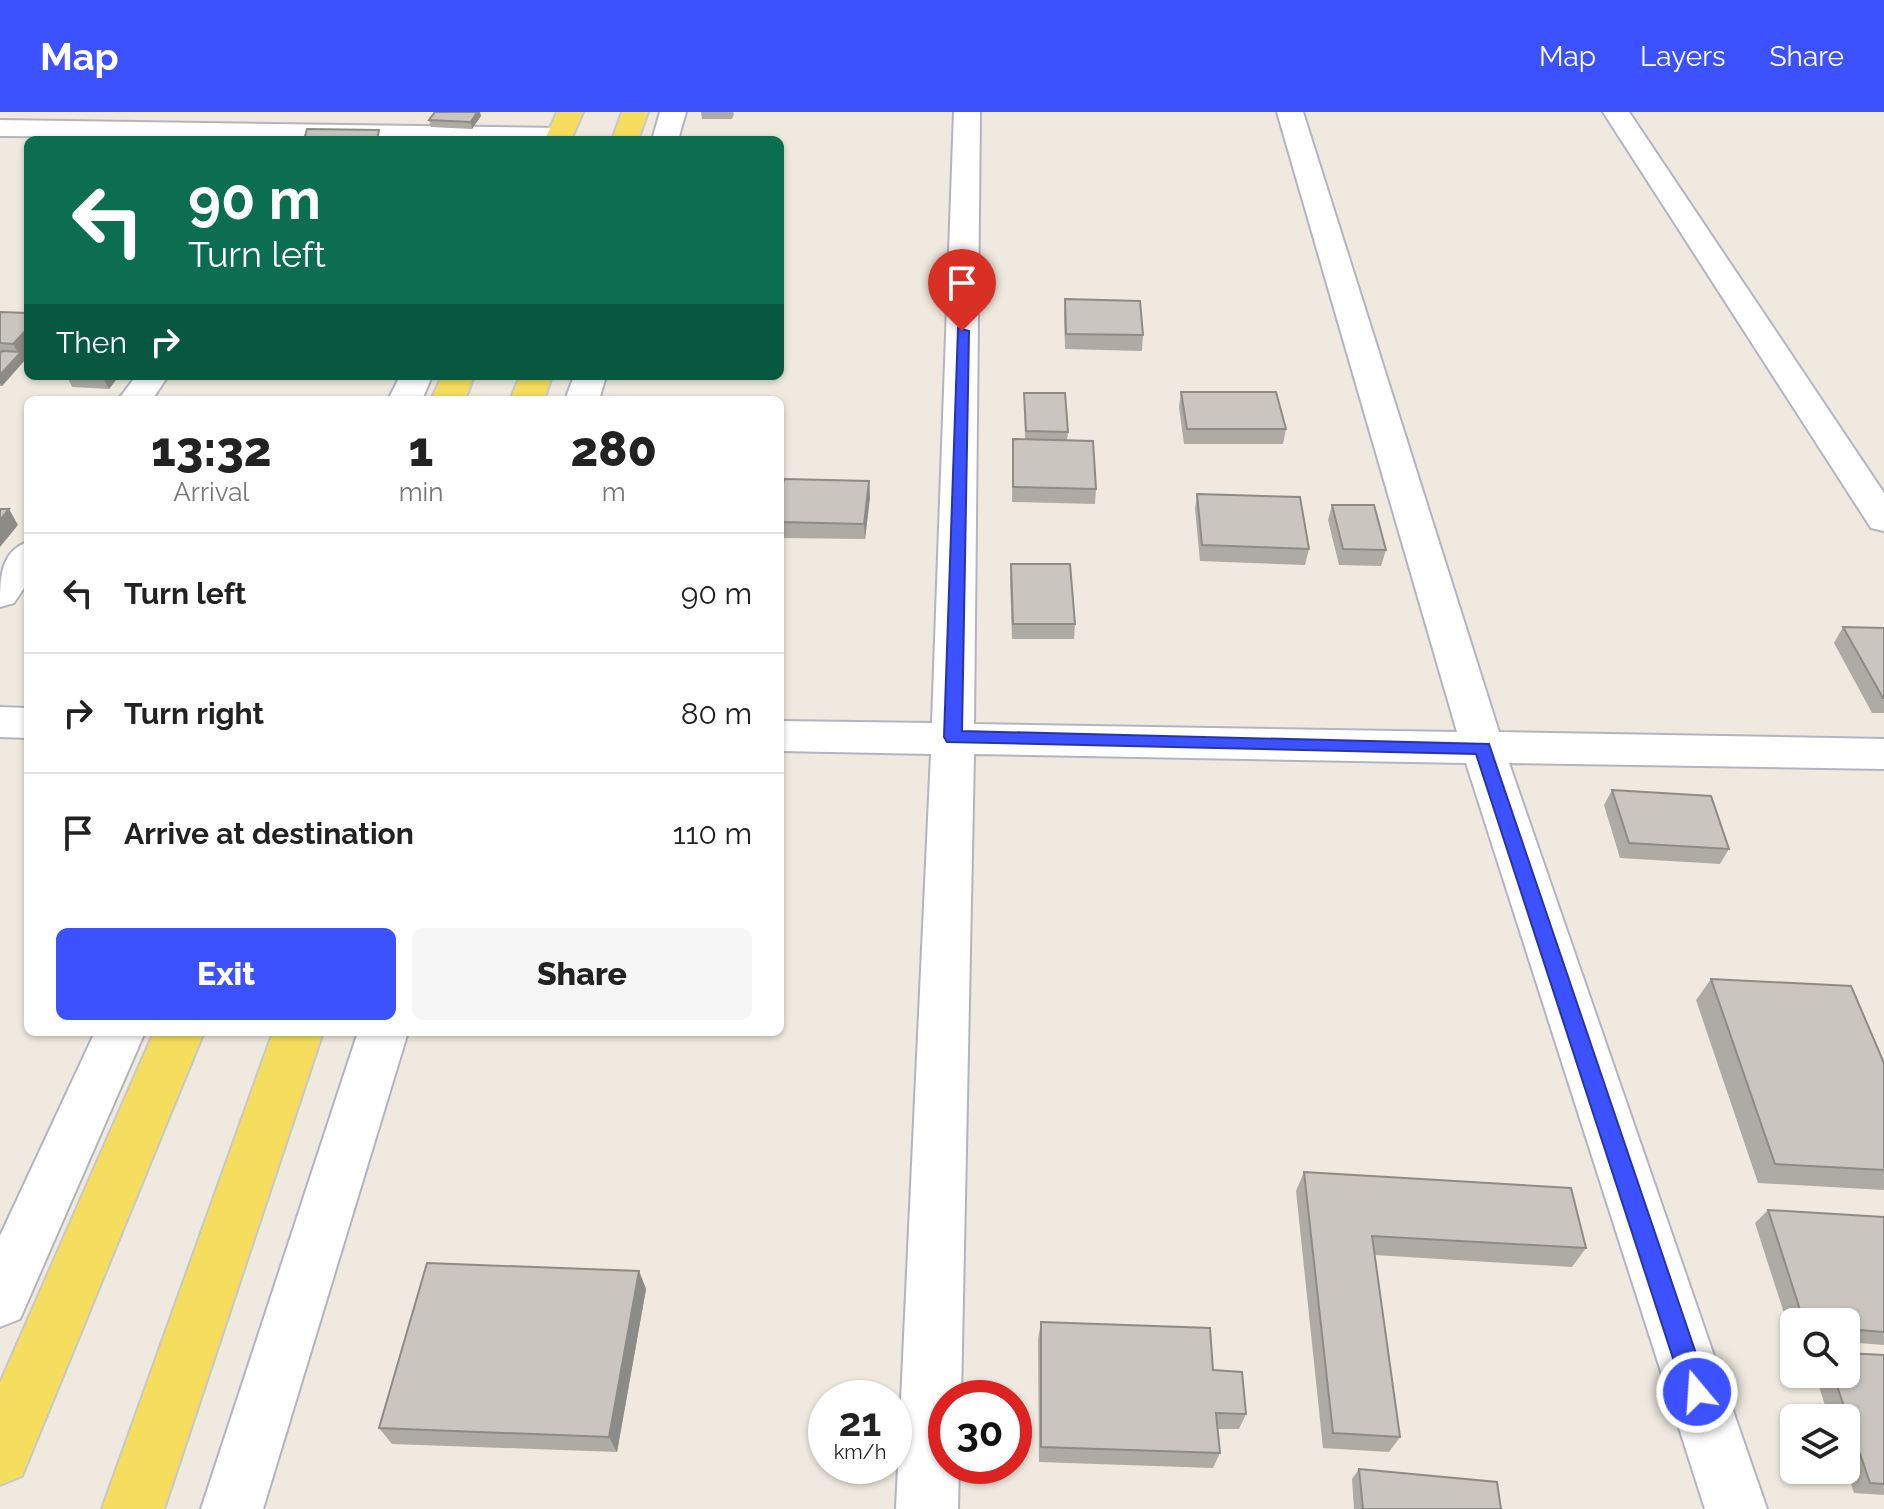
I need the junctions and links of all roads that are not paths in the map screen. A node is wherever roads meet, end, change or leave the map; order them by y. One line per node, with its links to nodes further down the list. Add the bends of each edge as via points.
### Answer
1 (223, 112): 10 (street)
2 (537, 112): 12 (street)
3 (570, 112): 13 (main road)
4 (635, 112): 14 (main road)
5 (673, 112): 15 (street)
6 (967, 112): 22 (street)
7 (1290, 112): 23 (street)
8 (1616, 112): 16 (street)
9 (0, 128): 10 (street)
10 (203, 134): 11 (street)
11 (364, 136)
12 (526, 136)
13 (560, 136)
14 (626, 136)
15 (666, 136)
16 (1884, 520)
17 (24, 560): 18 (street)
18 (0, 594)
19 (0, 722): 20 (street)
20 (24, 723)
21 (784, 736): 22 (street)
22 (953, 737): 23 (street); 33 (street)
23 (1483, 748): 24 (street); 34 (street)
24 (1884, 754)
25 (118, 1036): 29 (street)
26 (177, 1036): 30 (main road)
27 (297, 1036): 31 (main road)
28 (382, 1036): 32 (street)
29 (0, 1299)
30 (0, 1454)
31 (133, 1509)
32 (232, 1509)
33 (927, 1509)
34 (1736, 1509)

